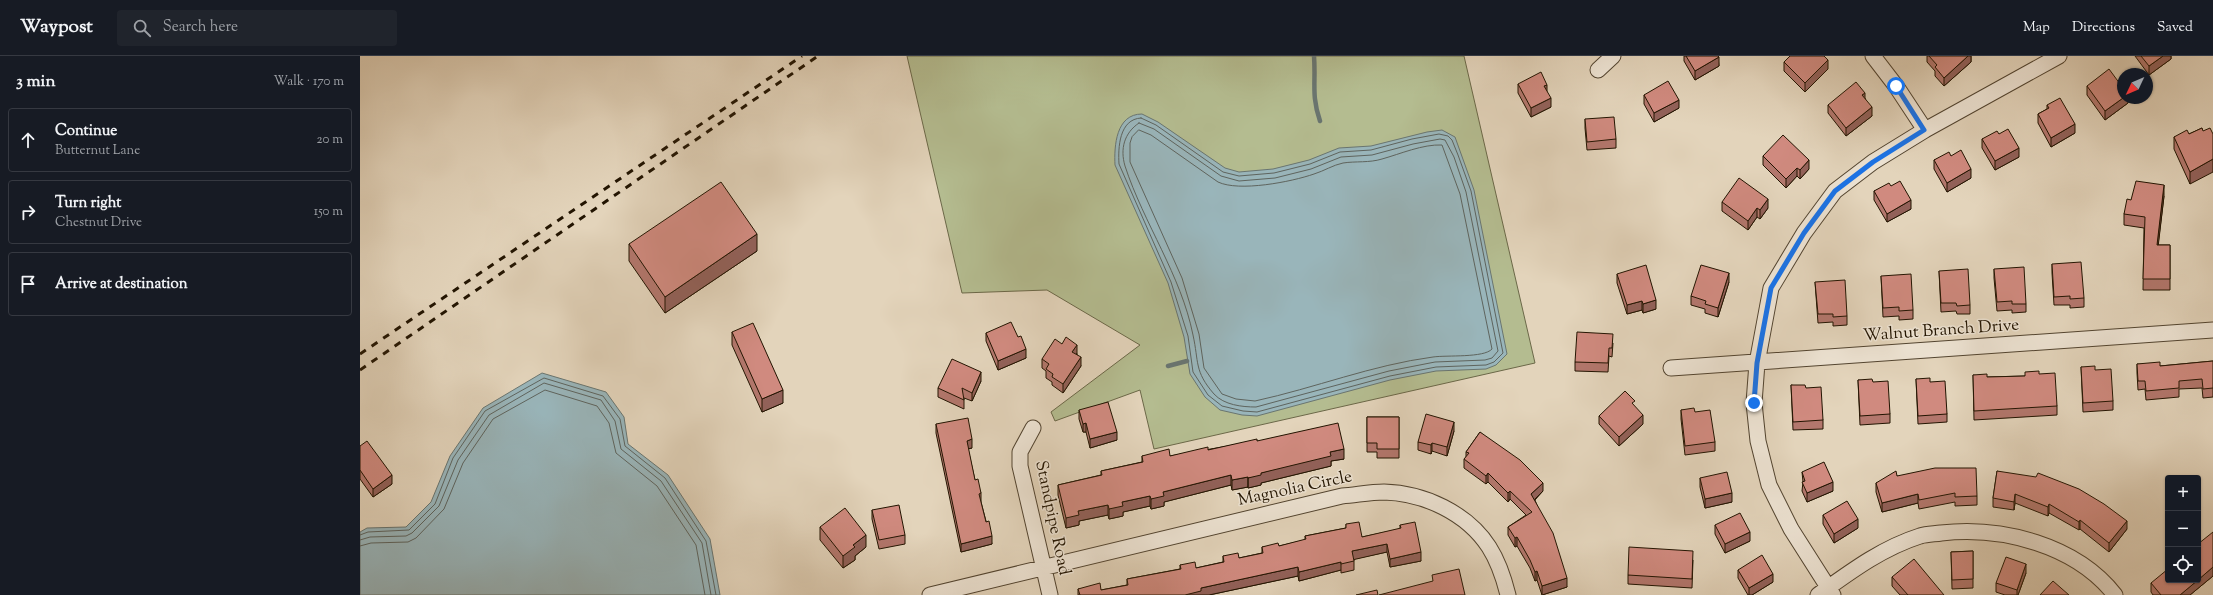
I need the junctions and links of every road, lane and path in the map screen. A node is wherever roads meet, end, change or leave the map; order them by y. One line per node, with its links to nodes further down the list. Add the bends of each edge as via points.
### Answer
1 (1613, 56): 4 (street)
2 (1872, 56): 5 (street, via 1896,86)
3 (2059, 56): 5 (street)
4 (1598, 70)
5 (1924, 130): 7 (street, via 1873,162 1835,191 1804,233 1771,288)
6 (2213, 330): 7 (street, Walnut Branch Drive)
7 (1757, 363): 8 (street, Walnut Branch Drive); 11 (street, via 1754,403 1758,441 1769,485)
8 (1671, 368)
9 (1033, 428): 10 (street, Standpipe Road, via 1019,458)
10 (1044, 568): 12 (street, Magnolia Circle); 13 (street, Standpipe Road); 14 (street, Magnolia Circle, via 1342,496 1385,492 1421,497 1464,519 1489,546 1503,576)
11 (1826, 593): 15 (street, via 1866,561 1895,547 1921,536 1961,531 2008,535 2049,548 2078,562 2107,585)
12 (930, 595)
13 (1050, 595)
14 (1508, 595)
15 (2115, 595)

